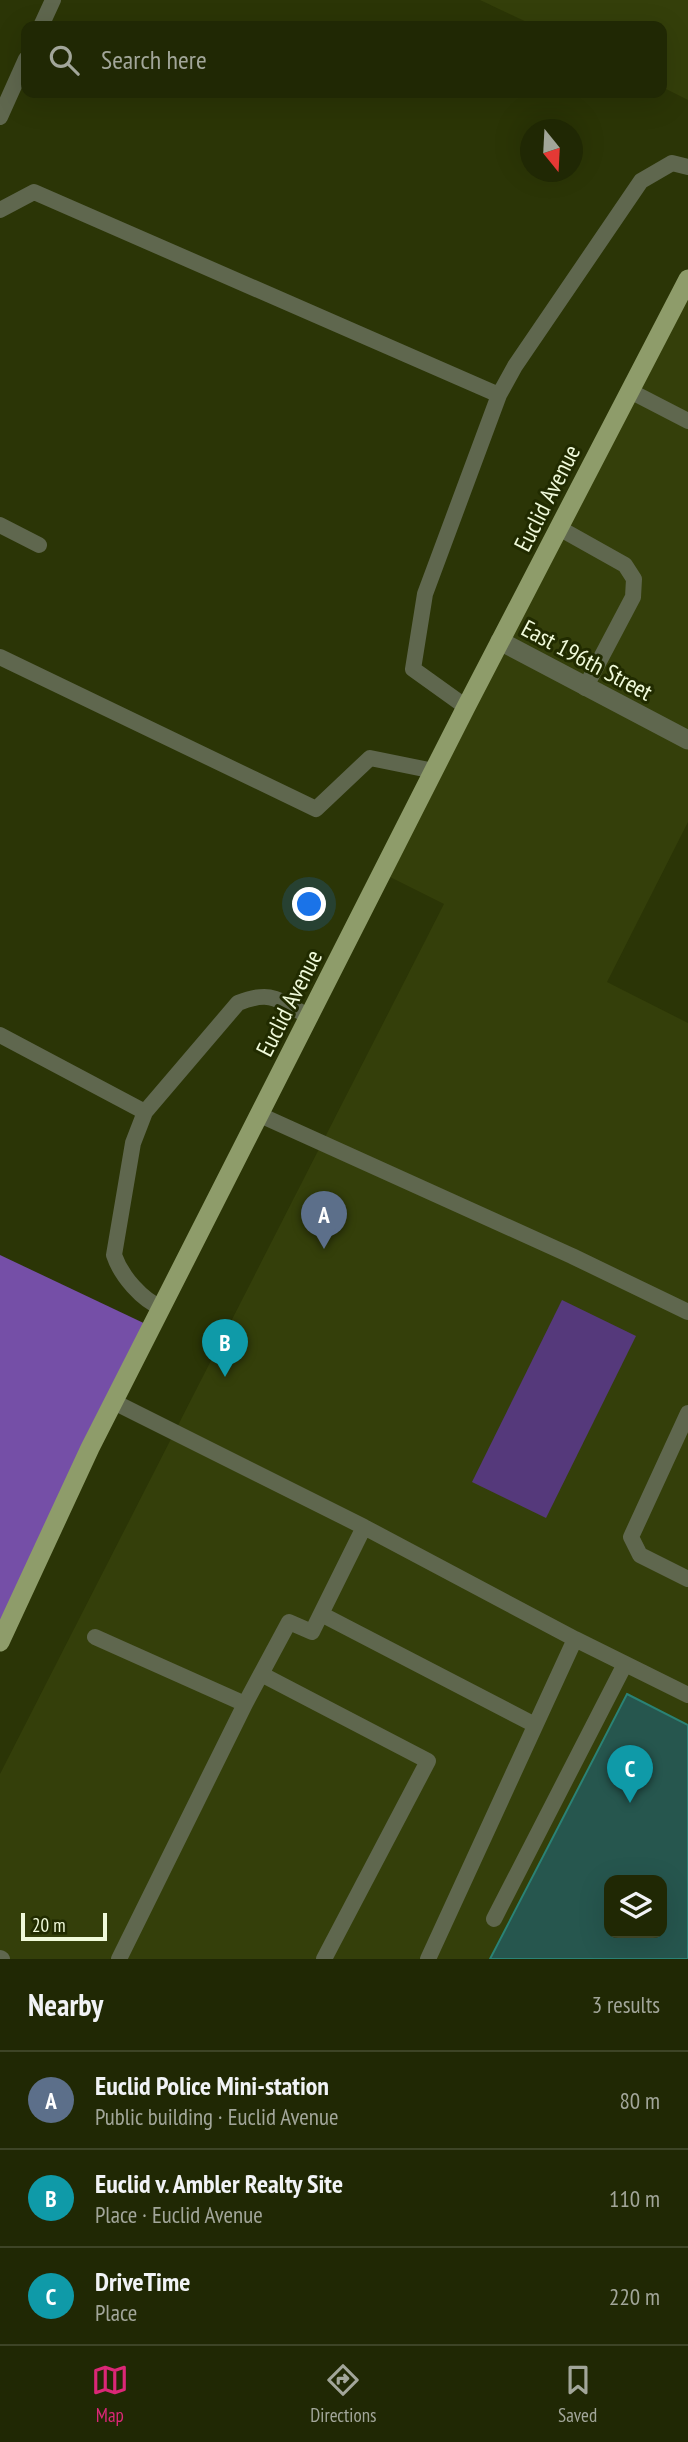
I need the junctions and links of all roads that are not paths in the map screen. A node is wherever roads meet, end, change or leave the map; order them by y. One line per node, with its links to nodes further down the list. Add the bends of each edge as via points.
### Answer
1 (53, 0): 2 (lane)
2 (43, 21)
3 (21, 70): 4 (lane)
4 (0, 117)
5 (688, 167): 9 (lane, via 671,163 641,181)
6 (0, 210): 9 (lane, via 34,192)
7 (688, 280): 8 (main road, Euclid Avenue)
8 (630, 391): 10 (lane); 12 (main road, Euclid Avenue)
9 (499, 395): 17 (lane, via 425,594 414,669)
10 (688, 421)
11 (0, 526): 13 (lane)
12 (559, 528): 14 (main road, Euclid Avenue); 16 (lane, via 625,565 634,579 633,597)
13 (39, 545)
14 (500, 641): 16 (street, East 196th Street); 17 (main road, Euclid Avenue)
15 (0, 657): 19 (lane, via 316,809 370,758)
16 (585, 688): 18 (street, East 196th Street)
17 (467, 707): 19 (main road, Euclid Avenue)
18 (688, 740)
19 (434, 771): 20 (main road, Euclid Avenue)
20 (310, 1017): 22 (lane, via 268,995 238,1003); 23 (main road, Euclid Avenue)
21 (0, 1035): 22 (lane)
22 (145, 1112): 24 (lane, via 133,1143 114,1255 121,1273)
23 (260, 1115): 24 (main road, Euclid Avenue); 25 (lane)
24 (162, 1308): 26 (main road, Euclid Avenue)
25 (688, 1312)
26 (114, 1402): 28 (lane); 33 (main road, Euclid Avenue)
27 (688, 1413): 29 (lane, via 631,1537 640,1555)
28 (365, 1527): 30 (lane); 32 (lane)
29 (688, 1579)
30 (321, 1614): 35 (lane, via 312,1632 289,1622); 38 (lane)
31 (96, 1637): 37 (lane)
32 (575, 1639): 34 (lane); 38 (lane)
33 (0, 1642)
34 (625, 1664): 36 (lane); 39 (lane)
35 (261, 1674): 37 (lane); 41 (lane, via 428,1761)
36 (688, 1695)
37 (245, 1704): 40 (lane)
38 (536, 1725): 42 (lane)
39 (494, 1919)
40 (119, 1959)
41 (324, 1959)
42 (428, 1959)

